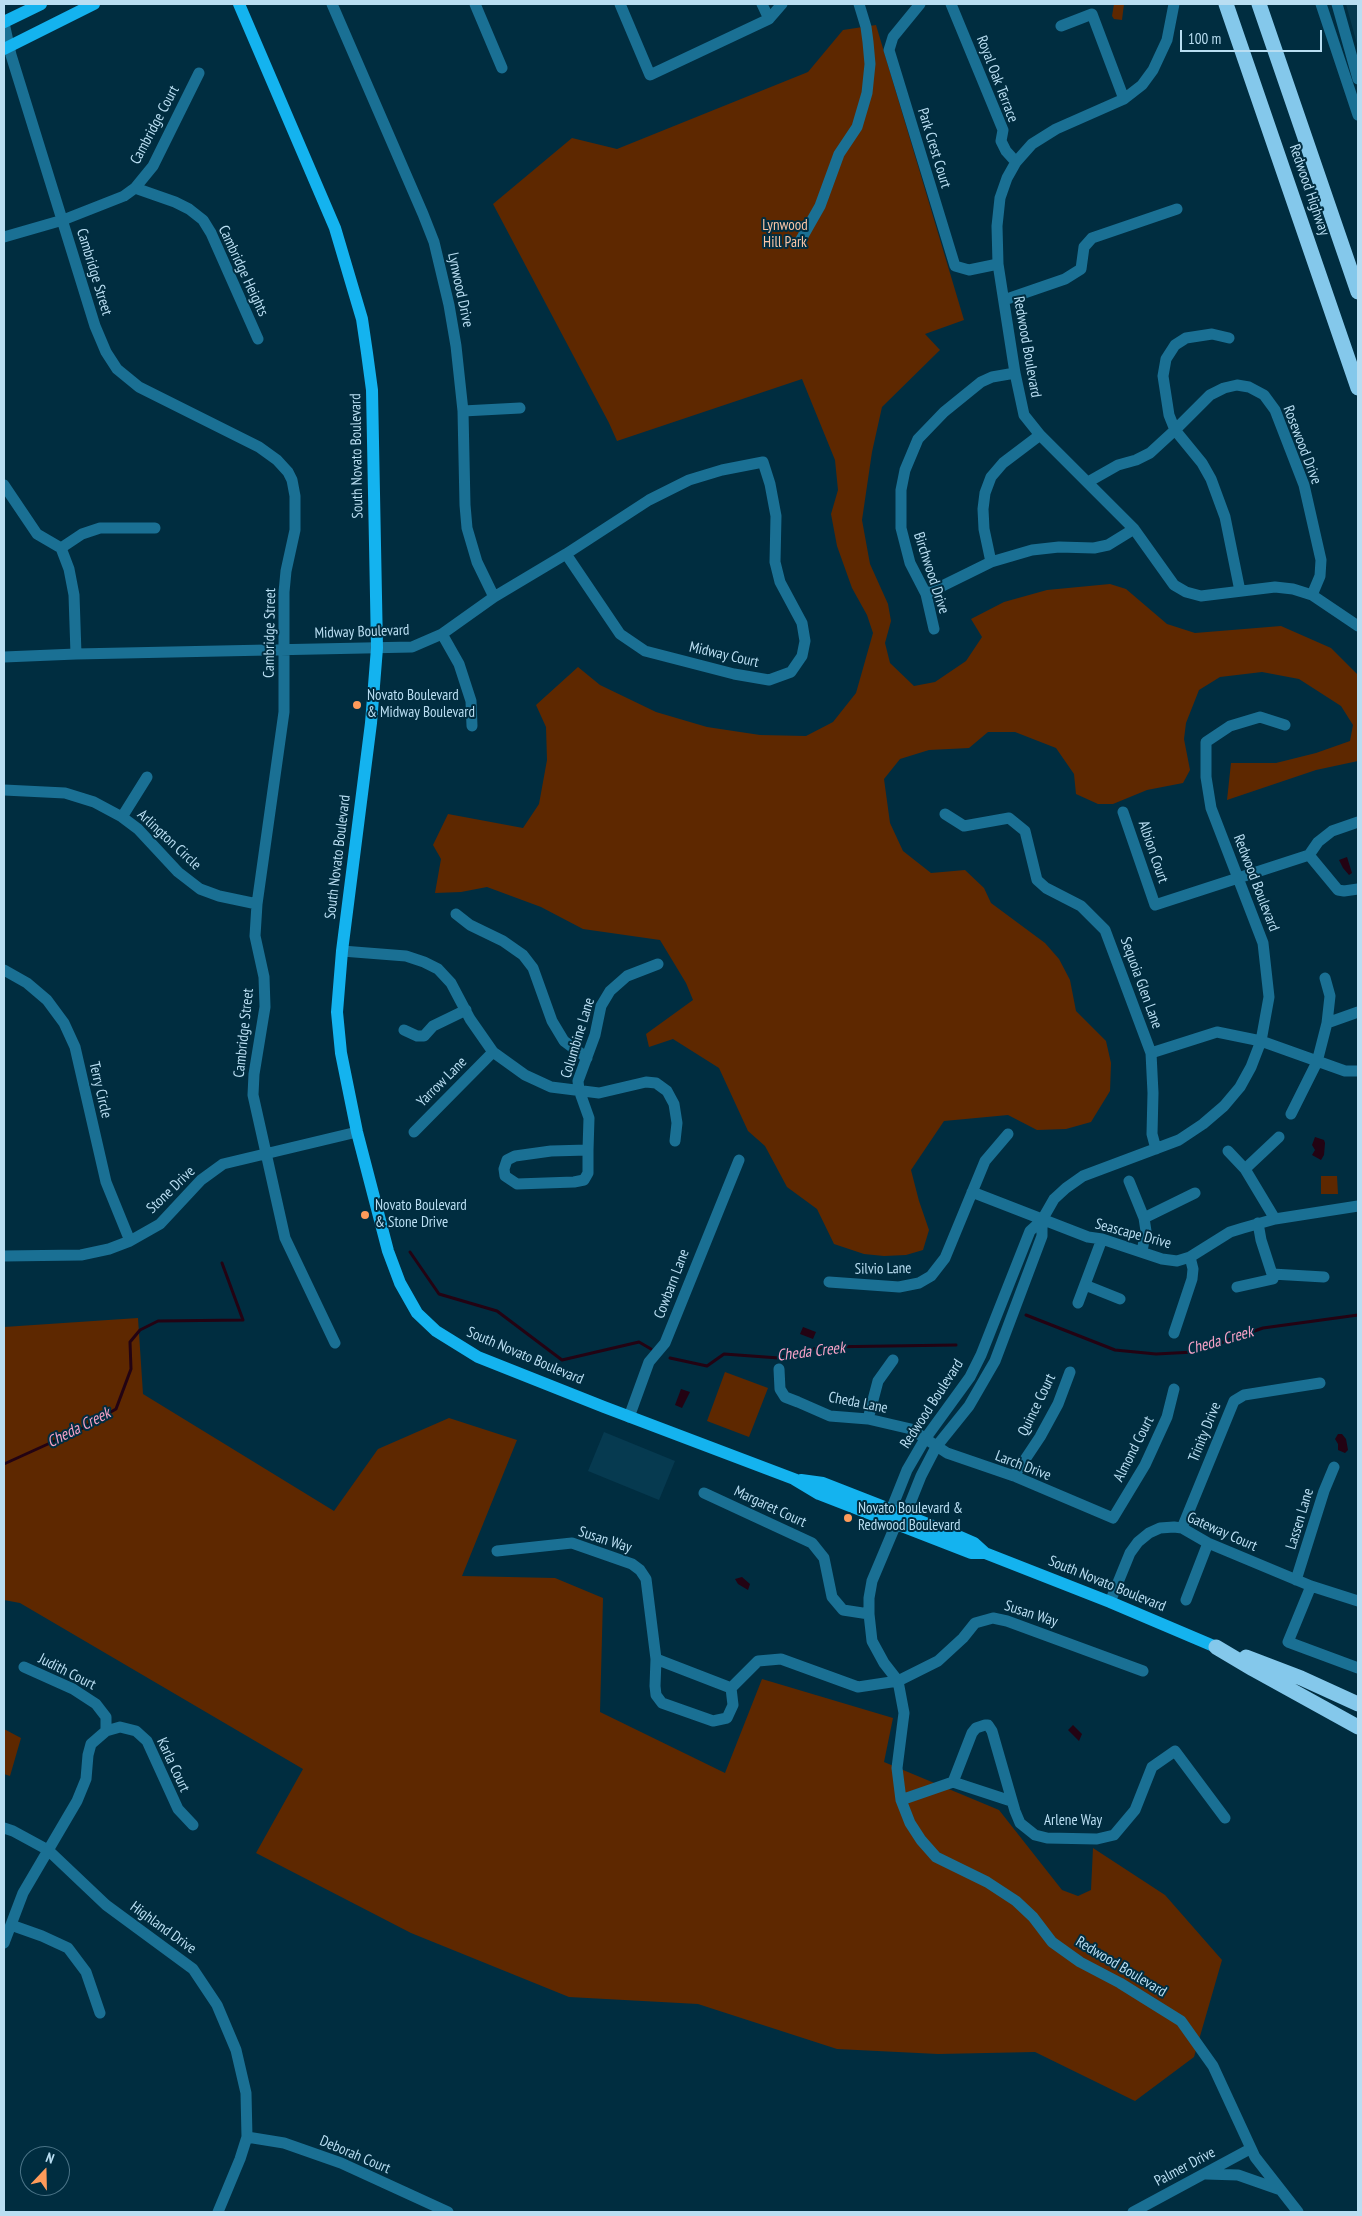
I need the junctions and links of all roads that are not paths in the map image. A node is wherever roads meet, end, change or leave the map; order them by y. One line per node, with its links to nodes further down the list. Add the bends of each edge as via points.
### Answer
1 (41, 4): 18 (main road)
2 (94, 4): 20 (main road)
3 (239, 4): 58 (main road, South Novato Boulevard, via 335,228 362,318 372,390)
4 (332, 4): 40 (street, Lynwood Drive, via 434,242 453,330)
5 (475, 4): 21 (street)
6 (620, 4): 17 (street, via 650,74)
7 (762, 4): 17 (street)
8 (782, 4): 17 (street)
9 (859, 4): 31 (street, via 868,42 868,93 857,127 839,154 820,206)
10 (920, 4): 32 (street, Park Crest Court, via 893,37 888,50 896,77 955,266 969,270)
11 (951, 4): 26 (street, Royal Oak Terrace, via 1003,130 1002,141 1006,151)
12 (1174, 4): 24 (street, Redwood Boulevard, via 1172,23 1160,58 1142,85)
13 (1226, 4): 38 (highway, Redwood Highway)
14 (1259, 4): 33 (highway, Redwood Highway)
15 (1322, 4): 25 (street)
16 (1337, 4): 23 (street)
17 (768, 19)
18 (4, 22): 20 (street, Cambridge Street)
19 (1061, 26): 24 (street, via 1092,14)
20 (6, 48): 29 (street, Cambridge Street)
21 (502, 68)
22 (199, 73): 27 (street, Cambridge Court, via 154,166)
23 (1358, 79)
24 (1124, 99): 26 (street, Redwood Boulevard, via 1056,129 1032,144)
25 (1358, 115)
26 (1016, 162): 32 (street, Redwood Boulevard, via 1000,198)
27 (135, 188): 29 (street, via 124,196); 36 (street, Cambridge Heights, via 175,202 203,220)
28 (1177, 209): 34 (street, via 1092,238 1084,247 1081,269 1065,279)
29 (63, 220): 30 (street); 59 (street, Cambridge Street, via 95,326 117,369 139,387 259,447 288,472 295,496 294,530 285,578)
30 (4, 237)
31 (799, 243)
32 (998, 264): 34 (street, Redwood Boulevard)
33 (1358, 292)
34 (1004, 300): 37 (street, Redwood Boulevard)
35 (1229, 338): 41 (street, via 1212,334 1186,338 1166,359 1163,376 1169,415)
36 (258, 339)
37 (1015, 373): 42 (street, Redwood Boulevard, via 1024,415); 52 (street, Birchwood Drive, via 981,382 938,418 918,439 911,454 901,490 901,528 910,563)
38 (1358, 388)
39 (520, 408): 40 (street)
40 (462, 411): 54 (street, Lynwood Drive, via 468,528 477,562)
41 (1176, 430): 44 (street, Rosewood Drive, via 1150,453 1118,465); 51 (street, via 1211,479 1225,517); 53 (street, Rosewood Drive, via 1210,395 1224,388 1249,387 1264,395 1275,410 1304,485 1322,560)
42 (1040, 435): 44 (street, Redwood Boulevard); 50 (street, via 1003,463 991,477 983,509)
43 (762, 462): 49 (street, Midway Boulevard, via 689,480 649,500); 49 (street, Midway Court, via 776,516 775,562 780,582 802,623 805,641 802,656 791,672 769,680 645,651 620,634)
44 (1088, 482): 47 (street, Redwood Boulevard)
45 (4, 485): 48 (street, via 37,534)
46 (155, 528): 48 (street, via 100,528 82,534)
47 (1134, 528): 50 (street, via 1108,545 1032,550); 51 (street, Redwood Boulevard, via 1174,585 1201,596)
48 (61, 548): 60 (street, via 74,595)
49 (566, 554): 54 (street, Midway Boulevard)
50 (991, 562): 52 (street)
51 (1240, 591): 53 (street, Redwood Boulevard, via 1275,586)
52 (926, 594): 56 (street, Birchwood Drive)
53 (1312, 595): 55 (street, Redwood Boulevard)
54 (494, 597): 57 (street, Midway Boulevard)
55 (1358, 626)
56 (934, 629)
57 (442, 634): 58 (street, Midway Boulevard, via 412,647); 63 (street, via 460,664 471,701)
58 (377, 648): 59 (street, Midway Boulevard); 75 (main road, South Novato Boulevard, via 371,723)
59 (284, 650): 60 (street, Midway Boulevard); 73 (street, Cambridge Street, via 284,712)
60 (76, 654): 61 (street, Midway Boulevard)
61 (4, 657)
62 (1285, 725): 71 (street, Redwood Boulevard, via 1260,717 1230,726 1206,742 1206,777 1211,808)
63 (472, 726)
64 (147, 777): 68 (street)
65 (4, 790): 68 (street, Arlington Circle, via 65,793 94,802)
66 (1123, 812): 71 (street, Albion Court, via 1155,904)
67 (945, 814): 85 (street, Sequoia Glen Lane, via 964,826 1009,818 1025,831 1037,880 1081,906 1105,930)
68 (122, 816): 73 (street, Arlington Circle, via 178,872 200,889)
69 (1358, 822): 70 (street, via 1332,831)
70 (1309, 855): 71 (street); 72 (street, via 1338,890)
71 (1237, 878): 83 (street, Redwood Boulevard, via 1263,943 1269,997)
72 (1358, 889)
73 (256, 904): 99 (street, Cambridge Street, via 255,936 264,977 265,1007 253,1095)
74 (456, 914): 86 (street, via 523,955 533,968 552,1021 564,1041)
75 (342, 952): 79 (street, via 406,956 424,962 438,969 451,983); 91 (main road, South Novato Boulevard, via 338,1020 341,1053)
76 (658, 964): 86 (street, Columbine Lane, via 627,976 610,990 600,1006)
77 (4, 970): 111 (street, Terry Circle, via 47,1000 64,1023 75,1047 106,1182)
78 (1324, 978): 81 (street, via 1330,996)
79 (466, 1010): 82 (street, via 433,1026 424,1036); 84 (street)
80 (1358, 1012): 81 (street)
81 (1327, 1023): 87 (street)
82 (404, 1030)
83 (1261, 1040): 85 (street, via 1217,1032); 87 (street); 96 (street, Redwood Boulevard, via 1240,1087 1224,1106 1180,1140)
84 (493, 1052): 89 (street, via 525,1075 552,1087); 92 (street, Yarrow Lane)
85 (1151, 1053): 96 (street, Sequoia Glen Lane, via 1152,1134)
86 (587, 1058): 89 (street, Columbine Lane, via 578,1081)
87 (1317, 1062): 88 (street, via 1345,1071); 90 (street)
88 (1358, 1071)
89 (579, 1090): 95 (street, via 599,1093 646,1082 656,1084 667,1091 674,1104 678,1123); 97 (street, via 589,1118)
90 (1291, 1114)
91 (357, 1132): 99 (street, Stone Drive); 129 (main road, South Novato Boulevard, via 388,1251 400,1282 418,1313 436,1331 478,1357)
92 (414, 1132)
93 (1008, 1134): 103 (street, Silvio Lane, via 985,1161)
94 (1279, 1137): 101 (street)
95 (675, 1140)
96 (1156, 1149): 108 (street, Redwood Boulevard, via 1083,1176 1054,1199)
97 (588, 1150): 97 (street, via 588,1173 584,1180 517,1184 505,1176 507,1160 515,1156)
98 (1228, 1151): 101 (street)
99 (265, 1153): 111 (street, Stone Drive, via 223,1164 201,1180 160,1224); 123 (street, Cambridge Street, via 285,1238)
100 (739, 1160): 129 (street, Cowbarn Lane, via 665,1343 649,1362)
101 (1245, 1168): 107 (street)
102 (1129, 1181): 106 (street)
103 (972, 1192): 108 (street); 117 (street, Silvio Lane, via 945,1258 931,1276 918,1283 899,1286)
104 (1195, 1193): 106 (street)
105 (1358, 1206): 107 (street, Seascape Drive)
106 (1144, 1218): 112 (street, via 1146,1231)
107 (1275, 1219): 109 (street, Seascape Drive)
108 (1042, 1220): 110 (street, Seascape Drive); 131 (street, Redwood Boulevard, via 1030,1231 973,1371); 132 (street, Redwood Boulevard, via 1042,1236 994,1361 969,1406)
109 (1258, 1224): 114 (street, Seascape Drive, via 1230,1232); 115 (street)
110 (1102, 1239): 112 (street, Seascape Drive); 118 (street)
111 (130, 1241): 113 (street, Stone Drive, via 81,1255)
112 (1142, 1251): 114 (street, Seascape Drive, via 1177,1261)
113 (4, 1256)
114 (1190, 1257): 122 (street, via 1192,1279)
115 (1272, 1274): 116 (street); 119 (street, via 1273,1279)
116 (1324, 1277)
117 (829, 1282)
118 (1085, 1285): 120 (street); 121 (street)
119 (1237, 1287)
120 (1120, 1298)
121 (1078, 1303)
122 (1174, 1333)
123 (335, 1343)
124 (892, 1360): 130 (street, via 878,1381)
125 (779, 1369): 130 (street, Cheda Lane, via 780,1389 785,1396 830,1416)
126 (1070, 1372): 134 (street, Quince Court, via 1040,1438)
127 (1320, 1383): 140 (street, Trinity Drive, via 1244,1395 1234,1400)
128 (1174, 1390): 138 (street, Almond Court, via 1167,1417)
129 (629, 1417): 135 (main road, South Novato Boulevard)
130 (868, 1419): 131 (street, Cheda Lane, via 911,1429)
131 (925, 1439): 132 (street, Larch Drive); 137 (street, Redwood Boulevard, via 907,1470)
132 (936, 1447): 134 (street, Larch Drive); 139 (street, Redwood Boulevard)
133 (1334, 1467): 143 (street, Lassen Lane)
134 (1014, 1476): 138 (street, Larch Drive)
135 (794, 1479): 137 (main road, South Novato Boulevard, via 823,1484); 139 (main road, South Novato Boulevard, via 819,1494)
136 (704, 1493): 148 (street, Margaret Court, via 812,1543 824,1558 832,1597 843,1610)
137 (891, 1510): 139 (main road, South Novato Boulevard)
138 (1113, 1518)
139 (901, 1520): 147 (main road, South Novato Boulevard, via 971,1553 985,1554); 148 (street, Redwood Boulevard, via 872,1581)
140 (1182, 1528): 141 (street, Gateway Court); 147 (street, Gateway Court, via 1160,1528 1138,1542 1130,1553)
141 (1208, 1543): 143 (street, Gateway Court); 145 (street)
142 (497, 1551): 150 (street, Susan Way, via 572,1543 632,1564 646,1579)
143 (1296, 1580): 144 (street, Gateway Court)
144 (1311, 1586): 146 (street, Gateway Court); 152 (street, via 1288,1642)
145 (1186, 1600)
146 (1358, 1601)
147 (1110, 1602): 149 (main road, South Novato Boulevard)
148 (869, 1614): 154 (street, Redwood Boulevard, via 872,1641)
149 (1216, 1647): 156 (highway); 157 (highway, via 1284,1671)
150 (656, 1659): 155 (street); 155 (street, Susan Way, via 654,1686 662,1703 713,1721 727,1718 733,1705)
151 (24, 1667): 160 (street, Judith Court, via 73,1689 96,1704 106,1717)
152 (1358, 1668)
153 (1143, 1671): 154 (street, Susan Way, via 993,1618 975,1623 938,1661)
154 (898, 1681): 155 (street, Susan Way, via 858,1688 780,1659 758,1662); 162 (street, Redwood Boulevard, via 904,1713 897,1768)
155 (731, 1688)
156 (1303, 1696): 158 (highway); 159 (highway)
157 (1358, 1704)
158 (1358, 1723)
159 (1358, 1727)
160 (106, 1732): 165 (street, Karla Court, via 120,1727 136,1731 147,1741 178,1809); 167 (street, via 92,1744 86,1779 77,1801)
161 (954, 1782): 162 (street); 163 (street); 163 (street, Arlene Way, via 972,1733 988,1725)
162 (901, 1800): 172 (street, Redwood Boulevard, via 910,1823 936,1857 987,1882 1016,1901 1052,1942 1180,2021 1214,2066)
163 (1011, 1801): 164 (street, Arlene Way, via 1020,1823 1035,1835 1097,1839 1114,1835 1135,1810 1152,1767 1175,1751)
164 (1225, 1818)
165 (193, 1825)
166 (4, 1828): 167 (street, Highland Drive)
167 (48, 1850): 168 (street, via 23,1893); 171 (street, Highland Drive, via 106,1905 193,1968 217,2005 236,2050 246,2093)
168 (12, 1925): 169 (street); 170 (street, via 68,1948 86,1972)
169 (4, 1943)
170 (100, 2013)
171 (247, 2137): 175 (street, Highland Drive); 176 (street, Deborah Court, via 284,2143 341,2163)
172 (1250, 2149): 173 (street, Palmer Drive); 174 (street, Redwood Boulevard)
173 (1204, 2174): 174 (street, via 1238,2175); 177 (street, Palmer Drive)
174 (1278, 2189): 178 (street, Redwood Boulevard)
175 (218, 2212)
176 (448, 2212)
177 (1134, 2212)
178 (1298, 2212)

